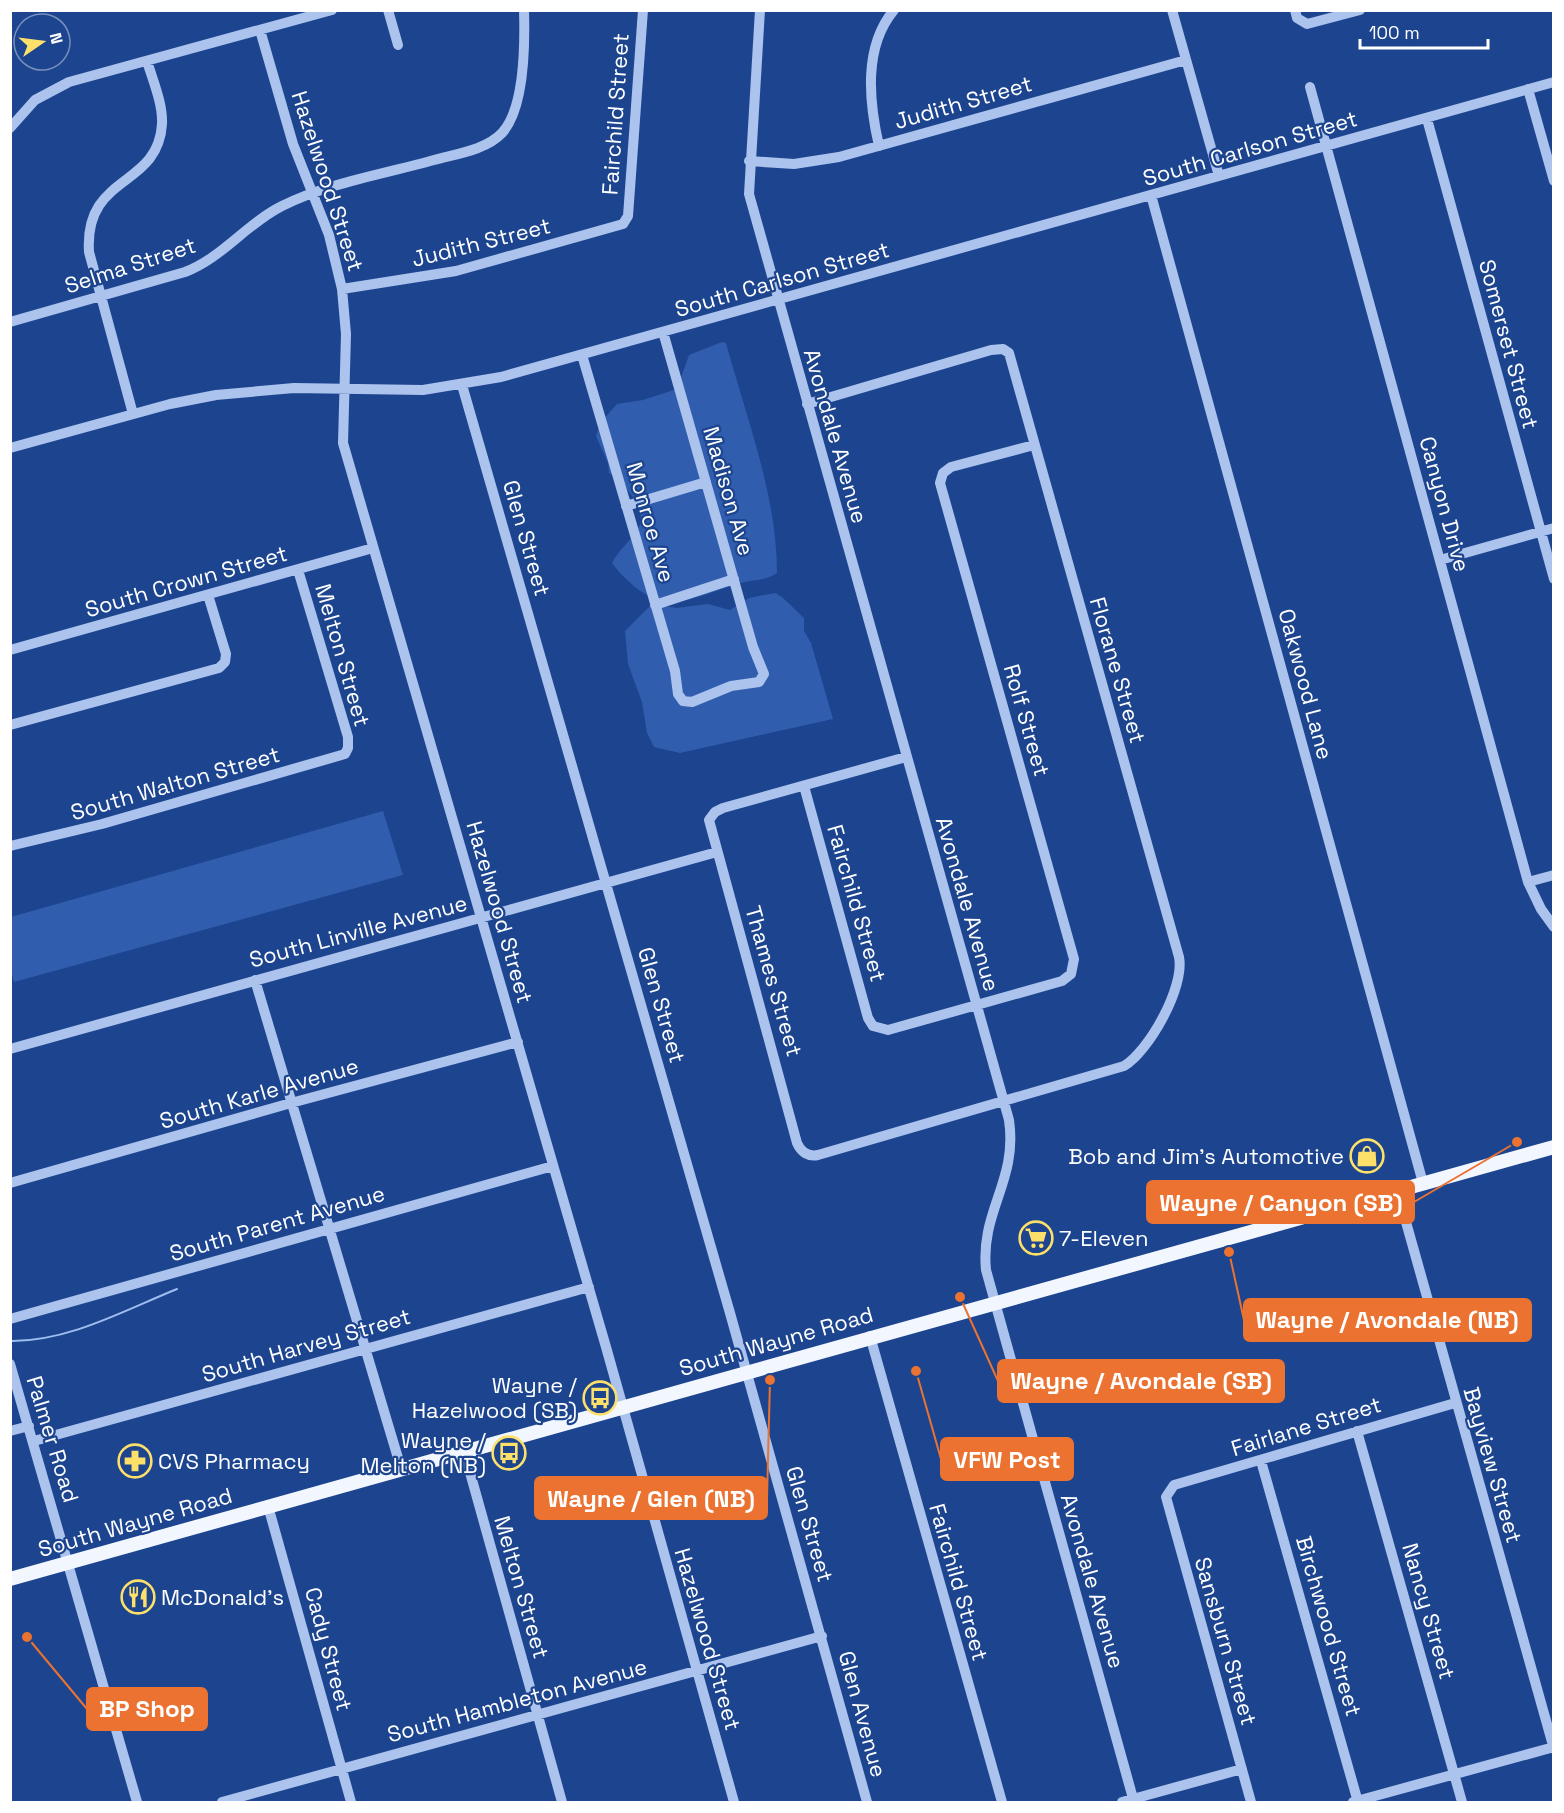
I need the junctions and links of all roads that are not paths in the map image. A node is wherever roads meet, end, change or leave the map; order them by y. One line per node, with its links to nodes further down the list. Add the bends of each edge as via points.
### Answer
1 (332, 10): 10 (street)
2 (388, 10): 11 (street)
3 (524, 10): 24 (street, Selma Street, via 518,101 502,133 472,149)
4 (643, 10): 26 (street, Fairchild Street)
5 (760, 10): 21 (street, Avondale Avenue)
6 (894, 10): 19 (street, via 881,29 875,49 871,104)
7 (1172, 10): 12 (street)
8 (1294, 10): 9 (street, via 1298,18 1313,24)
9 (1360, 10)
10 (260, 30): 13 (street); 24 (street, Hazelwood Street, via 292,144)
11 (398, 45)
12 (1186, 60): 19 (street, Judith Street); 22 (street)
13 (147, 61): 18 (street, via 57,87 27,107); 28 (street, via 161,112 161,135 147,163 105,196 91,218 89,252)
14 (1554, 82): 16 (street, South Carlson Street)
15 (1310, 87): 20 (street, Canyon Drive)
16 (1528, 89): 17 (street, South Carlson Street); 23 (street)
17 (1427, 119): 20 (street, South Carlson Street); 42 (street, Somerset Street)
18 (10, 128)
19 (879, 146): 21 (street, Judith Street, via 809,162)
20 (1326, 147): 22 (street, South Carlson Street); 44 (street, Canyon Drive)
21 (749, 161): 29 (street, Avondale Avenue, via 749,194)
22 (1219, 176): 25 (street, South Carlson Street)
23 (1554, 181)
24 (314, 194): 27 (street, Hazelwood Street); 28 (street, Selma Street, via 259,220 199,267)
25 (1152, 195): 29 (street, South Carlson Street); 72 (street, Oakwood Lane)
26 (626, 221): 27 (street, Judith Street, via 456,271)
27 (342, 289): 34 (street, Hazelwood Street)
28 (100, 296): 30 (street, Selma Street); 36 (street)
29 (777, 300): 31 (street, South Carlson Street); 35 (street, Avondale Avenue)
30 (10, 322)
31 (663, 332): 32 (street, South Carlson Street); 39 (street, Madison Ave)
32 (582, 355): 33 (street, South Carlson Street); 40 (street, Monroe Ave)
33 (462, 385): 34 (street, South Carlson Street, via 403,391); 60 (street, Glen Street)
34 (345, 389): 36 (street, South Carlson Street, via 240,392 186,400); 43 (street, Hazelwood Street, via 341,436)
35 (807, 404): 37 (street, Florane Street, via 1003,349 1012,359); 54 (street, Avondale Avenue)
36 (133, 414): 38 (street, South Carlson Street)
37 (1034, 445): 64 (street, Rolf Street, via 951,467 940,483 1074,964 1071,974 1062,981); 67 (street, Florane Street, via 1181,972 1170,1001 1132,1062)
38 (10, 448)
39 (706, 482): 40 (street); 46 (street, Madison Ave)
40 (626, 506): 49 (street, Monroe Ave)
41 (1554, 528): 42 (street)
42 (1540, 532): 44 (street); 47 (street, Somerset Street)
43 (373, 548): 45 (street, South Crown Street); 61 (street, Hazelwood Street)
44 (1440, 560): 59 (street, Canyon Drive)
45 (298, 570): 48 (street, South Crown Street); 53 (street, Melton Street, via 348,737)
46 (734, 579): 49 (street); 51 (street, Madison Ave, via 764,674 759,682 731,686 692,702)
47 (1554, 579)
48 (208, 595): 50 (street, South Crown Street); 52 (street, via 226,654 219,668)
49 (655, 605): 51 (street, Monroe Ave)
50 (10, 650)
51 (683, 701)
52 (10, 725)
53 (347, 751): 56 (street, South Walton Street, via 102,824)
54 (906, 757): 55 (street, Thames Street); 64 (street, Avondale Avenue)
55 (804, 786): 57 (street, Thames Street, via 715,812 709,824); 64 (street, Fairchild Street, via 868,1018 876,1028 888,1030)
56 (10, 846)
57 (717, 852): 60 (street, South Linville Avenue); 67 (street, Thames Street, via 802,1151 818,1155)
58 (1554, 875): 59 (street)
59 (1528, 882): 62 (street, Canyon Drive)
60 (606, 883): 61 (street, South Linville Avenue); 81 (street, Glen Street)
61 (481, 918): 63 (street, South Linville Avenue); 65 (street, Hazelwood Street)
62 (1554, 927)
63 (255, 980): 66 (street, South Linville Avenue); 68 (street)
64 (976, 1005): 67 (street, Avondale Avenue)
65 (518, 1042): 68 (street, South Karle Avenue); 70 (street, Hazelwood Street)
66 (10, 1049)
67 (1003, 1101): 76 (street, Avondale Avenue, via 1009,1120 1011,1153 985,1248 986,1270)
68 (291, 1103): 71 (street, South Karle Avenue); 74 (street)
69 (1554, 1147): 72 (main road, South Wayne Road)
70 (553, 1166): 74 (street, South Parent Avenue); 75 (street, Hazelwood Street)
71 (10, 1183)
72 (1423, 1183): 73 (main road, South Wayne Road)
73 (1397, 1190): 76 (main road, South Wayne Road); 82 (street, Bayview Street)
74 (328, 1229): 77 (street, South Parent Avenue); 79 (street)
75 (589, 1287): 79 (street, South Harvey Street); 83 (street, Hazelwood Street)
76 (995, 1302): 78 (main road, South Wayne Road); 102 (street, Avondale Avenue)
77 (10, 1319)
78 (870, 1336): 81 (main road, South Wayne Road); 110 (street, Fairchild Street)
79 (364, 1349): 87 (street, South Harvey Street); 90 (street)
80 (10, 1364): 84 (street, Palmer Road)
81 (746, 1371): 83 (main road, South Wayne Road); 95 (street, Glen Street)
82 (1455, 1403): 86 (street, Fairlane Street); 98 (street, Bayview Street)
83 (623, 1406): 88 (main road, South Wayne Road); 96 (street, Hazelwood Street)
84 (29, 1425): 85 (street); 87 (street, Palmer Road)
85 (10, 1431)
86 (1358, 1431): 89 (street, Fairlane Street); 101 (street, Nancy Street)
87 (34, 1442): 93 (street, Palmer Road)
88 (464, 1450): 90 (main road, South Wayne Road); 97 (street, Melton Street)
89 (1261, 1461): 91 (street, Fairlane Street); 103 (street, Birchwood Street)
90 (401, 1468): 92 (main road, South Wayne Road)
91 (1168, 1489): 100 (street, Sansburn Street, via 1166,1497)
92 (268, 1506): 93 (main road, South Wayne Road); 99 (street, Cady Street)
93 (69, 1562): 94 (main road, South Wayne Road); 104 (street, Palmer Road)
94 (10, 1579)
95 (822, 1636): 96 (street, South Hambleton Avenue); 109 (street, Glen Avenue)
96 (697, 1671): 97 (street, South Hambleton Avenue); 108 (street, Hazelwood Street)
97 (538, 1715): 99 (street, South Hambleton Avenue); 107 (street, Melton Street)
98 (1553, 1747): 101 (street)
99 (342, 1769): 105 (street, South Hambleton Avenue); 106 (street, Cady Street)
100 (1242, 1769): 102 (street); 112 (street, Sansburn Street)
101 (1454, 1774): 103 (street); 113 (street, Nancy Street)
102 (1134, 1801): 111 (street)
103 (1356, 1802)
104 (137, 1803)
105 (222, 1803)
106 (351, 1803)
107 (562, 1803)
108 (734, 1803)
109 (867, 1803)
110 (1002, 1803)
111 (1122, 1803)
112 (1251, 1803)
113 (1462, 1803)

